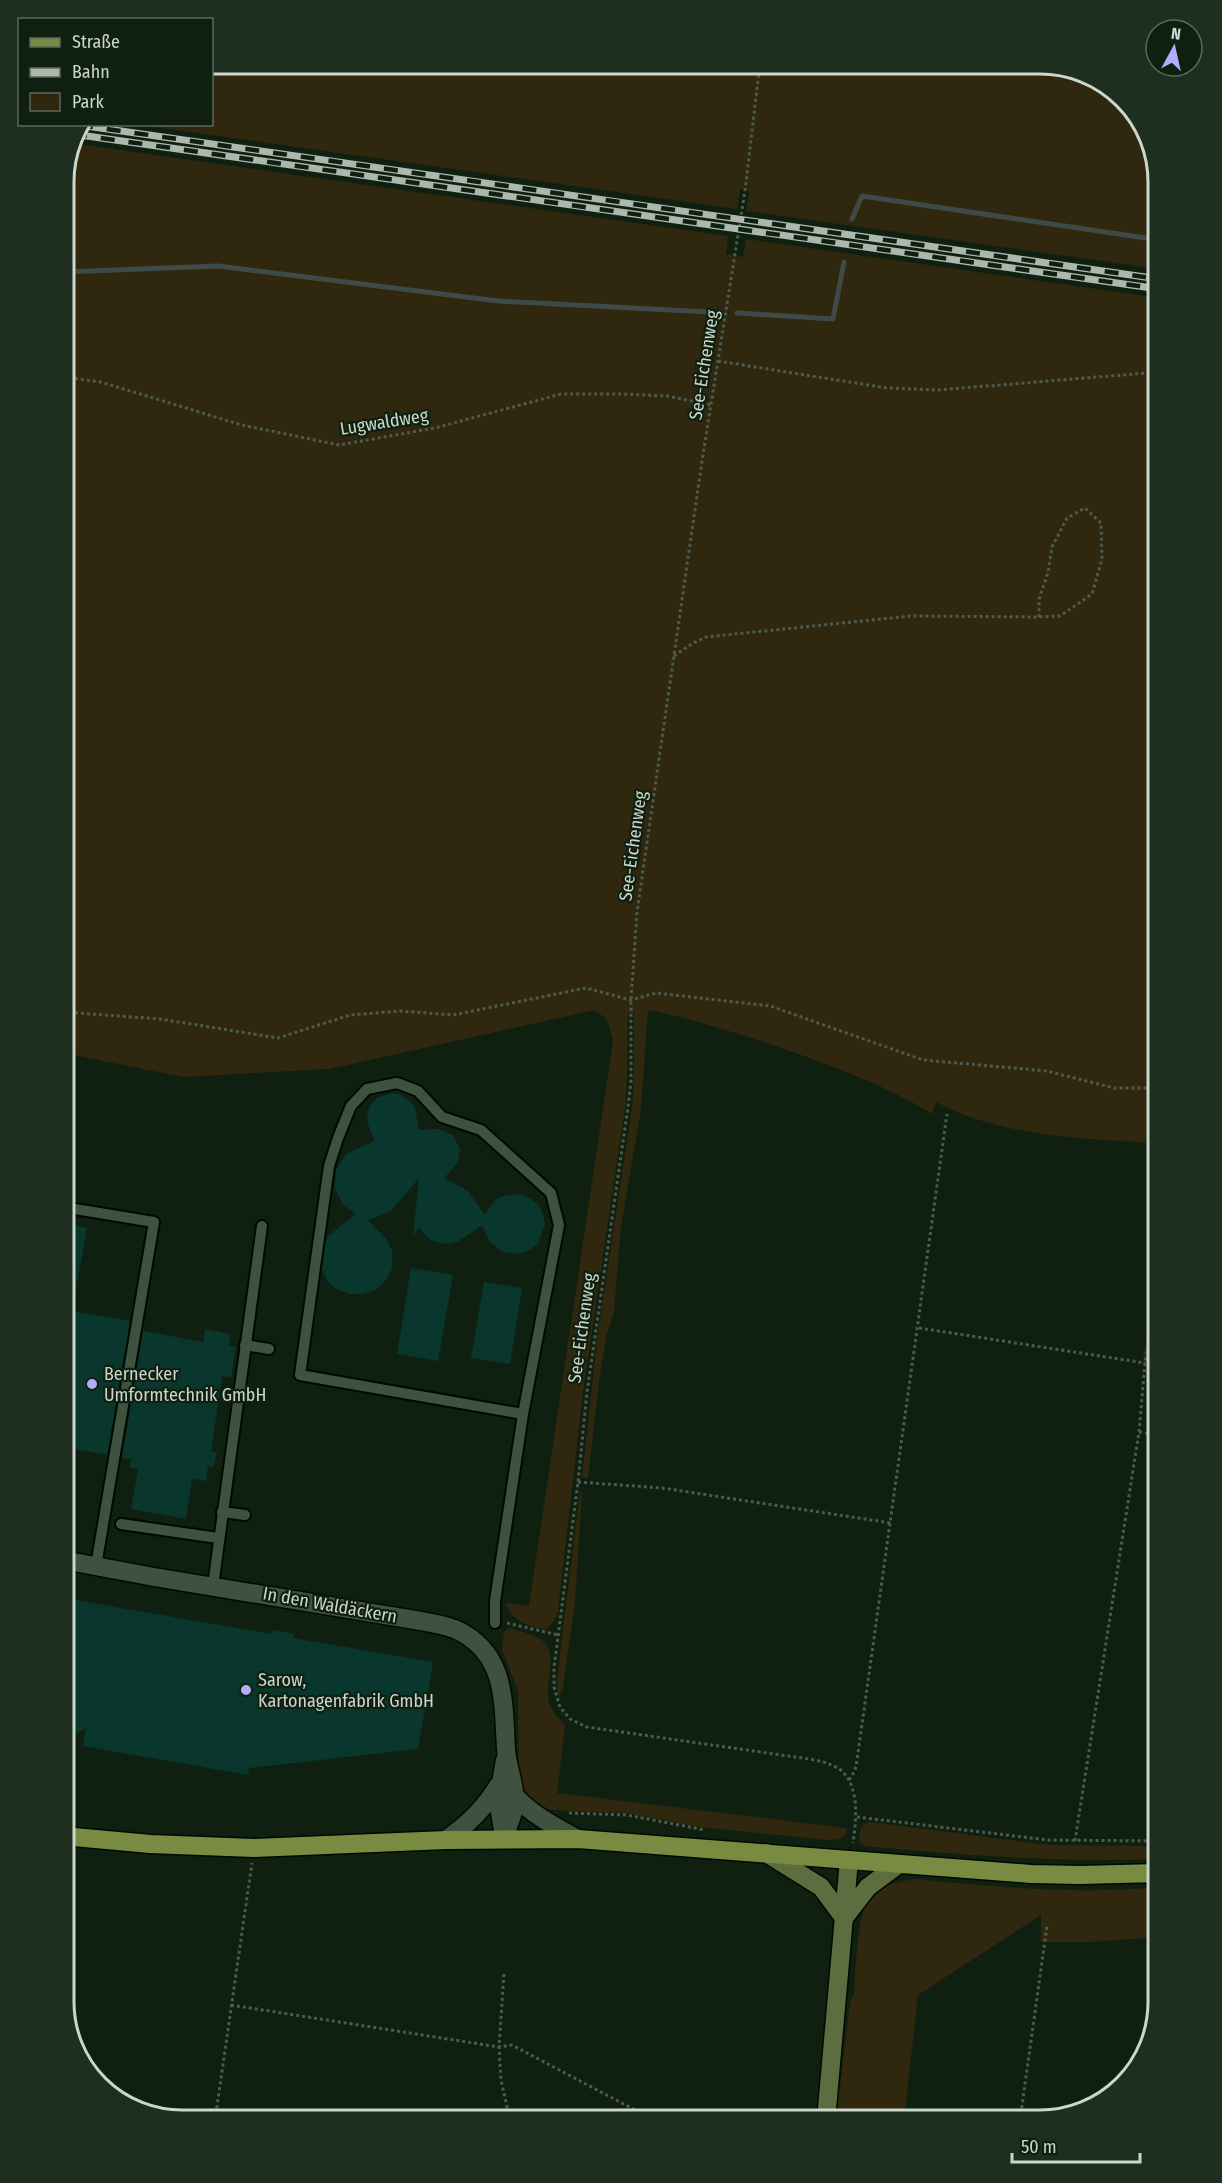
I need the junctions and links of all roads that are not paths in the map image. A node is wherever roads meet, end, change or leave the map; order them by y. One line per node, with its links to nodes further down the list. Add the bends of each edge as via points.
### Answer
1 (74, 1209): 11 (lane, via 154,1222)
2 (262, 1226): 3 (lane)
3 (245, 1345): 4 (lane); 6 (lane)
4 (269, 1348)
5 (523, 1414): 5 (lane, via 300,1375 329,1166 351,1106 367,1089 397,1083 418,1090 442,1117 481,1130 551,1193 559,1225); 13 (lane)
6 (222, 1512): 7 (lane); 9 (lane)
7 (245, 1515)
8 (121, 1524): 9 (lane)
9 (218, 1538): 12 (lane)
10 (74, 1562): 11 (street, In den Waldäckern)
11 (96, 1566): 12 (street, In den Waldäckern)
12 (213, 1586): 14 (street, In den Waldäckern, via 422,1621 459,1631 485,1651 499,1676)
13 (495, 1623)
14 (506, 1752): 15 (street, In den Waldäckern); 16 (street, In den Waldäckern)
15 (499, 1784): 18 (street, In den Waldäckern); 20 (street, via 470,1823)
16 (514, 1795): 18 (street, In den Waldäckern); 19 (street, via 539,1818)
17 (74, 1837): 20 (main road, via 254,1848)
18 (504, 1838): 19 (main road); 20 (main road)
19 (578, 1839): 22 (main road)
20 (446, 1840)
21 (851, 1851): 22 (main road); 23 (main road); 25 (street)
22 (766, 1852): 25 (street, via 821,1887)
23 (899, 1864): 24 (main road, via 1031,1874); 25 (street, via 868,1887)
24 (1148, 1873)
25 (844, 1918): 26 (street)
26 (827, 2110)

